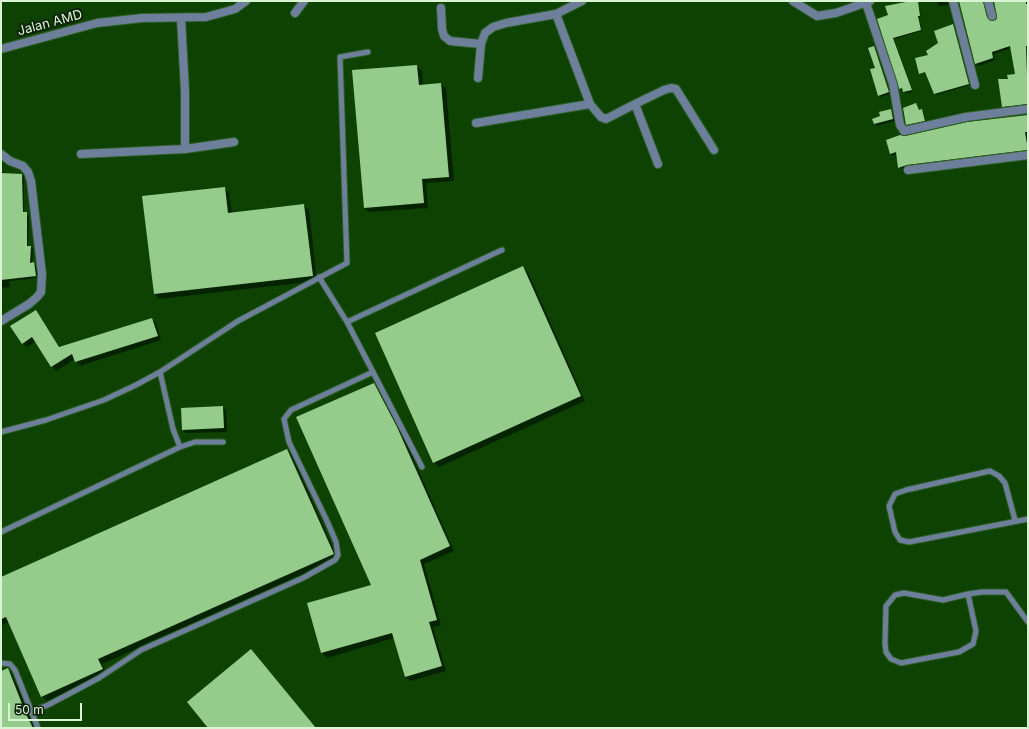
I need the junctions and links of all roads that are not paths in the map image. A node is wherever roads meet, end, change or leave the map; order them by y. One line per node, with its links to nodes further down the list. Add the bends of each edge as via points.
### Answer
1 (246, 1): 12 (street, Jalan AMD, via 235,9 206,17)
2 (304, 1): 9 (street)
3 (582, 1): 10 (street)
4 (793, 1): 7 (street, via 817,16 836,13)
5 (953, 1): 17 (street)
6 (988, 1): 11 (street)
7 (868, 2): 20 (street, via 893,84 900,125 904,131 966,117)
8 (441, 8): 13 (street, via 444,36 450,41)
9 (295, 13)
10 (556, 14): 13 (street, via 506,22 493,27 485,33); 18 (street)
11 (992, 16)
12 (181, 18): 14 (street, Jalan AMD, via 142,18 97,23); 23 (street)
13 (481, 44): 16 (street)
14 (1, 48)
15 (368, 52): 31 (lane, via 340,57 347,263)
16 (478, 78)
17 (975, 85)
18 (590, 104): 19 (street, via 600,117 606,119); 21 (street)
19 (636, 104): 24 (street, via 664,90 676,89); 28 (street)
20 (1028, 109)
21 (476, 123)
22 (234, 142): 23 (street)
23 (185, 149): 26 (street)
24 (714, 150)
25 (1, 154): 32 (street, via 23,166 28,172 42,274 41,292 37,297)
26 (81, 154)
27 (1028, 155): 29 (street)
28 (658, 164)
29 (908, 170)
30 (502, 250): 33 (lane)
31 (319, 277): 33 (lane); 34 (lane, via 238,321)
32 (1, 321)
33 (347, 322): 35 (lane)
34 (160, 372): 36 (lane, via 104,400); 38 (lane, via 173,429)
35 (373, 372): 39 (lane); 46 (lane, via 290,410 284,419 288,442 336,542 338,555 335,560 303,578 141,650 100,678)
36 (1, 432)
37 (223, 442): 38 (lane, via 195,442)
38 (180, 447): 42 (lane)
39 (422, 467)
40 (1028, 519): 41 (lane)
41 (1015, 520): 41 (lane, via 908,542 900,540 895,532 889,506 895,494 906,490 990,471 999,476 1005,484)
42 (1, 532)
43 (968, 594): 43 (lane, via 976,631 973,644 958,652 901,663 891,659 886,652 885,643 886,606 895,595 904,593 943,600); 44 (lane, via 997,590 1006,592)
44 (1028, 622)
45 (1, 662): 46 (lane, via 10,664 15,670)
46 (30, 712): 47 (lane)
47 (38, 728)

